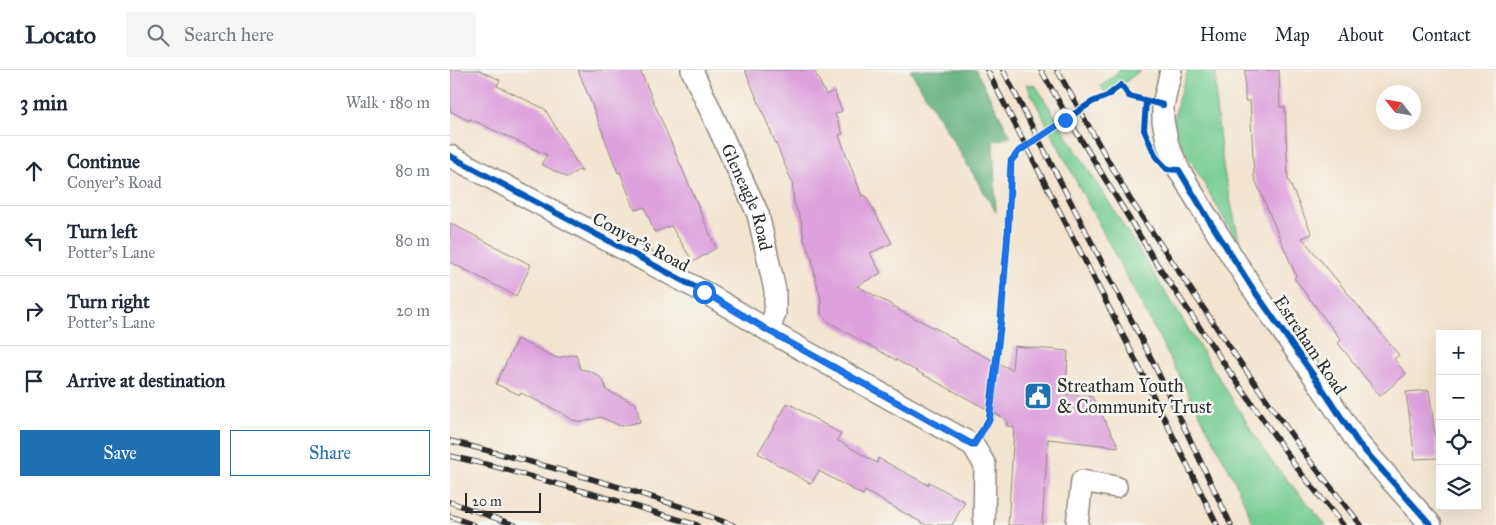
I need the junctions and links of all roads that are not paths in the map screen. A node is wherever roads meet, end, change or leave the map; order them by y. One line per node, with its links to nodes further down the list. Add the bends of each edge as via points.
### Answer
1 (692, 70): 4 (street, Gleneagle Road, via 758,214 774,290 775,313)
2 (1171, 70): 8 (street, Estreham Road, via 1163,105 1164,121 1168,145 1179,170 1253,289 1358,443)
3 (450, 156): 4 (street, Conyer's Road, via 704,292)
4 (769, 331): 6 (street, Conyer's Road, via 974,445 985,465)
5 (1116, 487): 7 (street, via 1082,481)
6 (984, 525)
7 (1077, 525)
8 (1431, 525)

